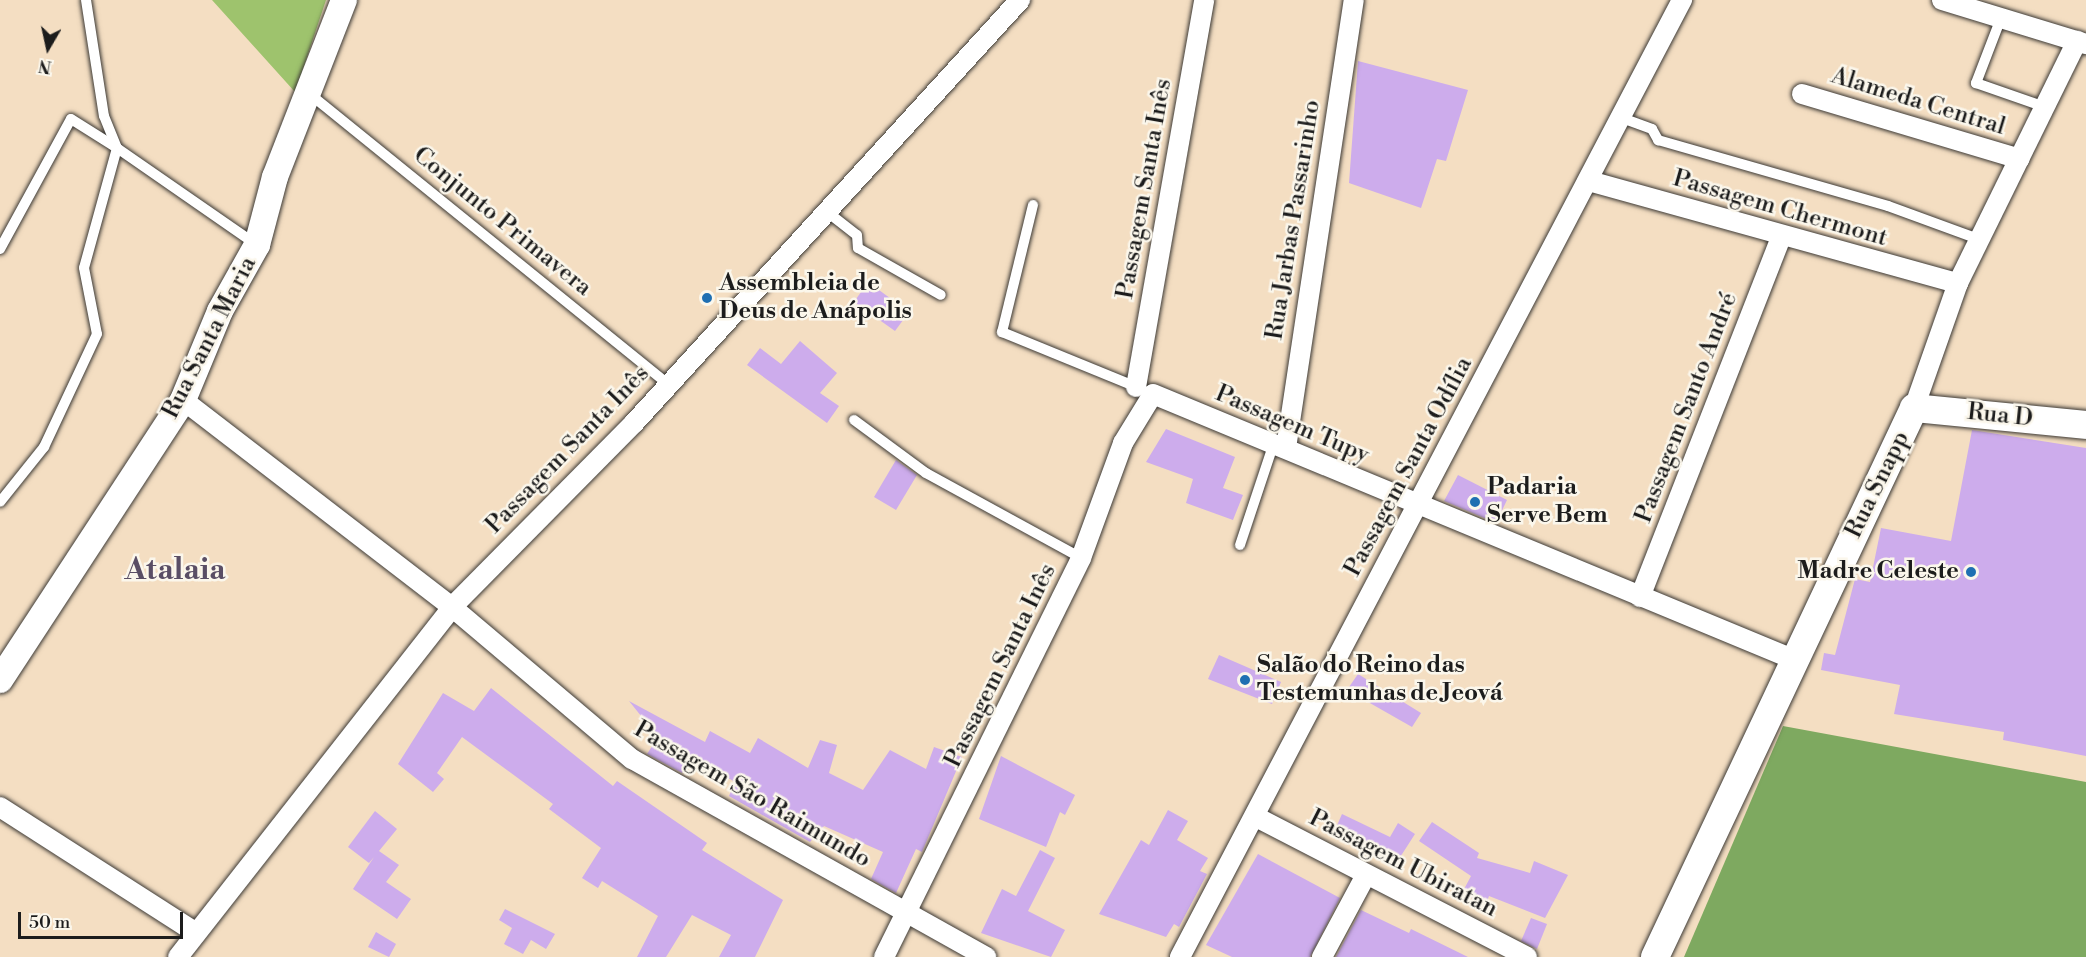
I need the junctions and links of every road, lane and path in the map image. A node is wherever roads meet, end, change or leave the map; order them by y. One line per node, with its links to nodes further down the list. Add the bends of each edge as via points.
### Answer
1 (86, 0): 14 (lane, via 104,116)
2 (344, 0): 11 (street, Rua Santa Maria)
3 (1020, 0): 18 (street, Passagem Santa Inês)
4 (1204, 0): 26 (street, Passagem Santa Inês)
5 (1354, 0): 31 (street, Rua Jarbas Passarinho)
6 (1682, 0): 13 (street, Passagem Santa Odília)
7 (1942, 0): 8 (street)
8 (2001, 18): 9 (street); 12 (lane, via 1976,83)
9 (2081, 43): 12 (street, Rua Snapp)
10 (1802, 94): 15 (street, Alameda Central)
11 (311, 95): 21 (street, Rua Santa Maria, via 274,177); 25 (lane, Conjunto Primavera)
12 (2044, 107): 15 (street, Rua Snapp)
13 (1622, 118): 16 (street, Passagem Santa Odília); 20 (lane, via 1652,129 1658,140 1888,206)
14 (117, 148): 21 (lane); 22 (lane, via 70,119); 32 (lane, via 84,268 97,334 44,447)
15 (2020, 159): 20 (street, Rua Snapp)
16 (1589, 181): 19 (street, Passagem Chermont); 33 (street, Passagem Santa Odília)
17 (1033, 205): 26 (lane, Passagem Tupy, via 1002,332)
18 (826, 211): 24 (lane, via 857,235 858,248); 25 (street, Passagem Santa Inês)
19 (1780, 238): 23 (street, Passagem Chermont); 36 (street, Passagem Santo André)
20 (1981, 240): 23 (street, Rua Snapp)
21 (257, 245): 27 (street, Rua Santa Maria, via 220,310)
22 (0, 249)
23 (1958, 284): 28 (street, Rua Snapp)
24 (941, 295)
25 (667, 383): 37 (street, Passagem Santa Inês)
26 (1145, 391): 31 (street, Passagem Tupy); 35 (street, Passagem Santa Inês)
27 (183, 400): 37 (street, Passagem São Raimundo); 39 (street, Rua Santa Maria)
28 (1914, 408): 30 (main road, Rua D); 38 (main road, Rua Snapp)
29 (854, 420): 35 (lane, via 926,473)
30 (2086, 425)
31 (1280, 445): 33 (street, Passagem Tupy); 34 (lane)
32 (0, 502)
33 (1415, 507): 36 (street, Passagem Tupy); 41 (street, Passagem Santa Odília)
34 (1240, 545)
35 (1081, 558): 43 (street, Passagem Santa Inês)
36 (1640, 597): 38 (street, Passagem Tupy)
37 (452, 607): 43 (street, Passagem São Raimundo, via 632,759); 44 (street, Passagem Santa Inês)
38 (1795, 660): 51 (main road, Rua Snapp)
39 (0, 680)
40 (0, 807): 44 (street)
41 (1256, 817): 42 (street, Passagem Ubiratan); 48 (street, Passagem Santa Odília)
42 (1366, 874): 49 (street); 50 (street, Passagem Ubiratan)
43 (907, 915): 46 (street, Passagem Santa Inês); 47 (street, Passagem São Raimundo)
44 (196, 933): 45 (street, Passagem Santa Inês)
45 (178, 957)
46 (884, 957)
47 (986, 957)
48 (1180, 957)
49 (1322, 957)
50 (1527, 957)
51 (1655, 957)

